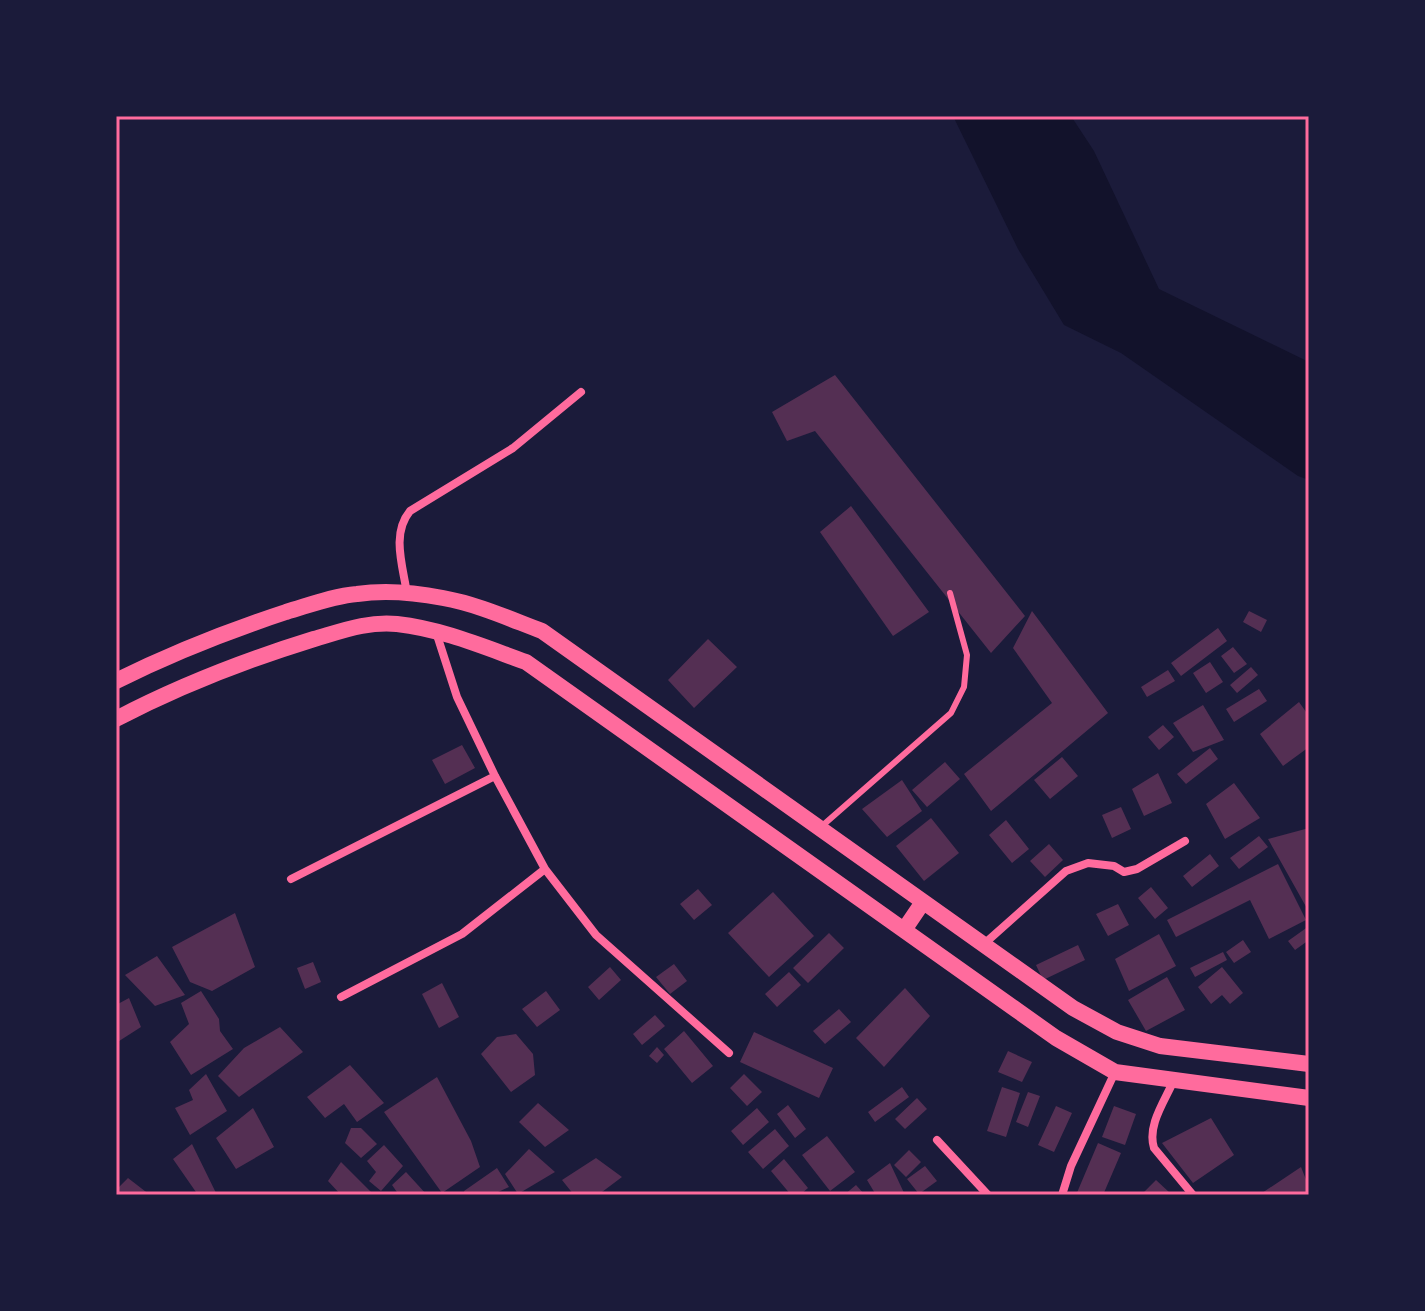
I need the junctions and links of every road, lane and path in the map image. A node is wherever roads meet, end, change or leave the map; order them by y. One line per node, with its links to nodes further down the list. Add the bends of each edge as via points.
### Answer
1 (581, 392): 3 (street, via 513,448 410,511 399,538)
2 (950, 593): 8 (lane, via 967,655 964,687 951,713)
3 (407, 594): 5 (main road, via 336,597 257,622); 8 (main road, via 443,598 542,631)
4 (436, 631): 6 (main road, via 364,624 268,654); 7 (street, via 457,697); 13 (main road, via 526,662)
5 (116, 681)
6 (116, 719)
7 (495, 776): 10 (street); 11 (street)
8 (819, 828): 12 (main road)
9 (1185, 841): 14 (street, via 1137,869 1124,872 1088,863 1066,871)
10 (545, 869): 15 (street, via 462,934); 16 (street, via 596,935)
11 (291, 879)
12 (923, 902): 13 (main road); 14 (main road)
13 (904, 930): 18 (main road, via 1056,1038)
14 (984, 945): 17 (main road, via 1073,1008 1117,1032 1160,1046)
15 (341, 997)
16 (729, 1053)
17 (1309, 1064)
18 (1115, 1072): 19 (main road); 23 (street)
19 (1173, 1082): 20 (main road); 24 (street, via 1151,1138)
20 (1309, 1098)
21 (937, 1140): 22 (street)
22 (988, 1195)
23 (1062, 1195)
24 (1193, 1195)

